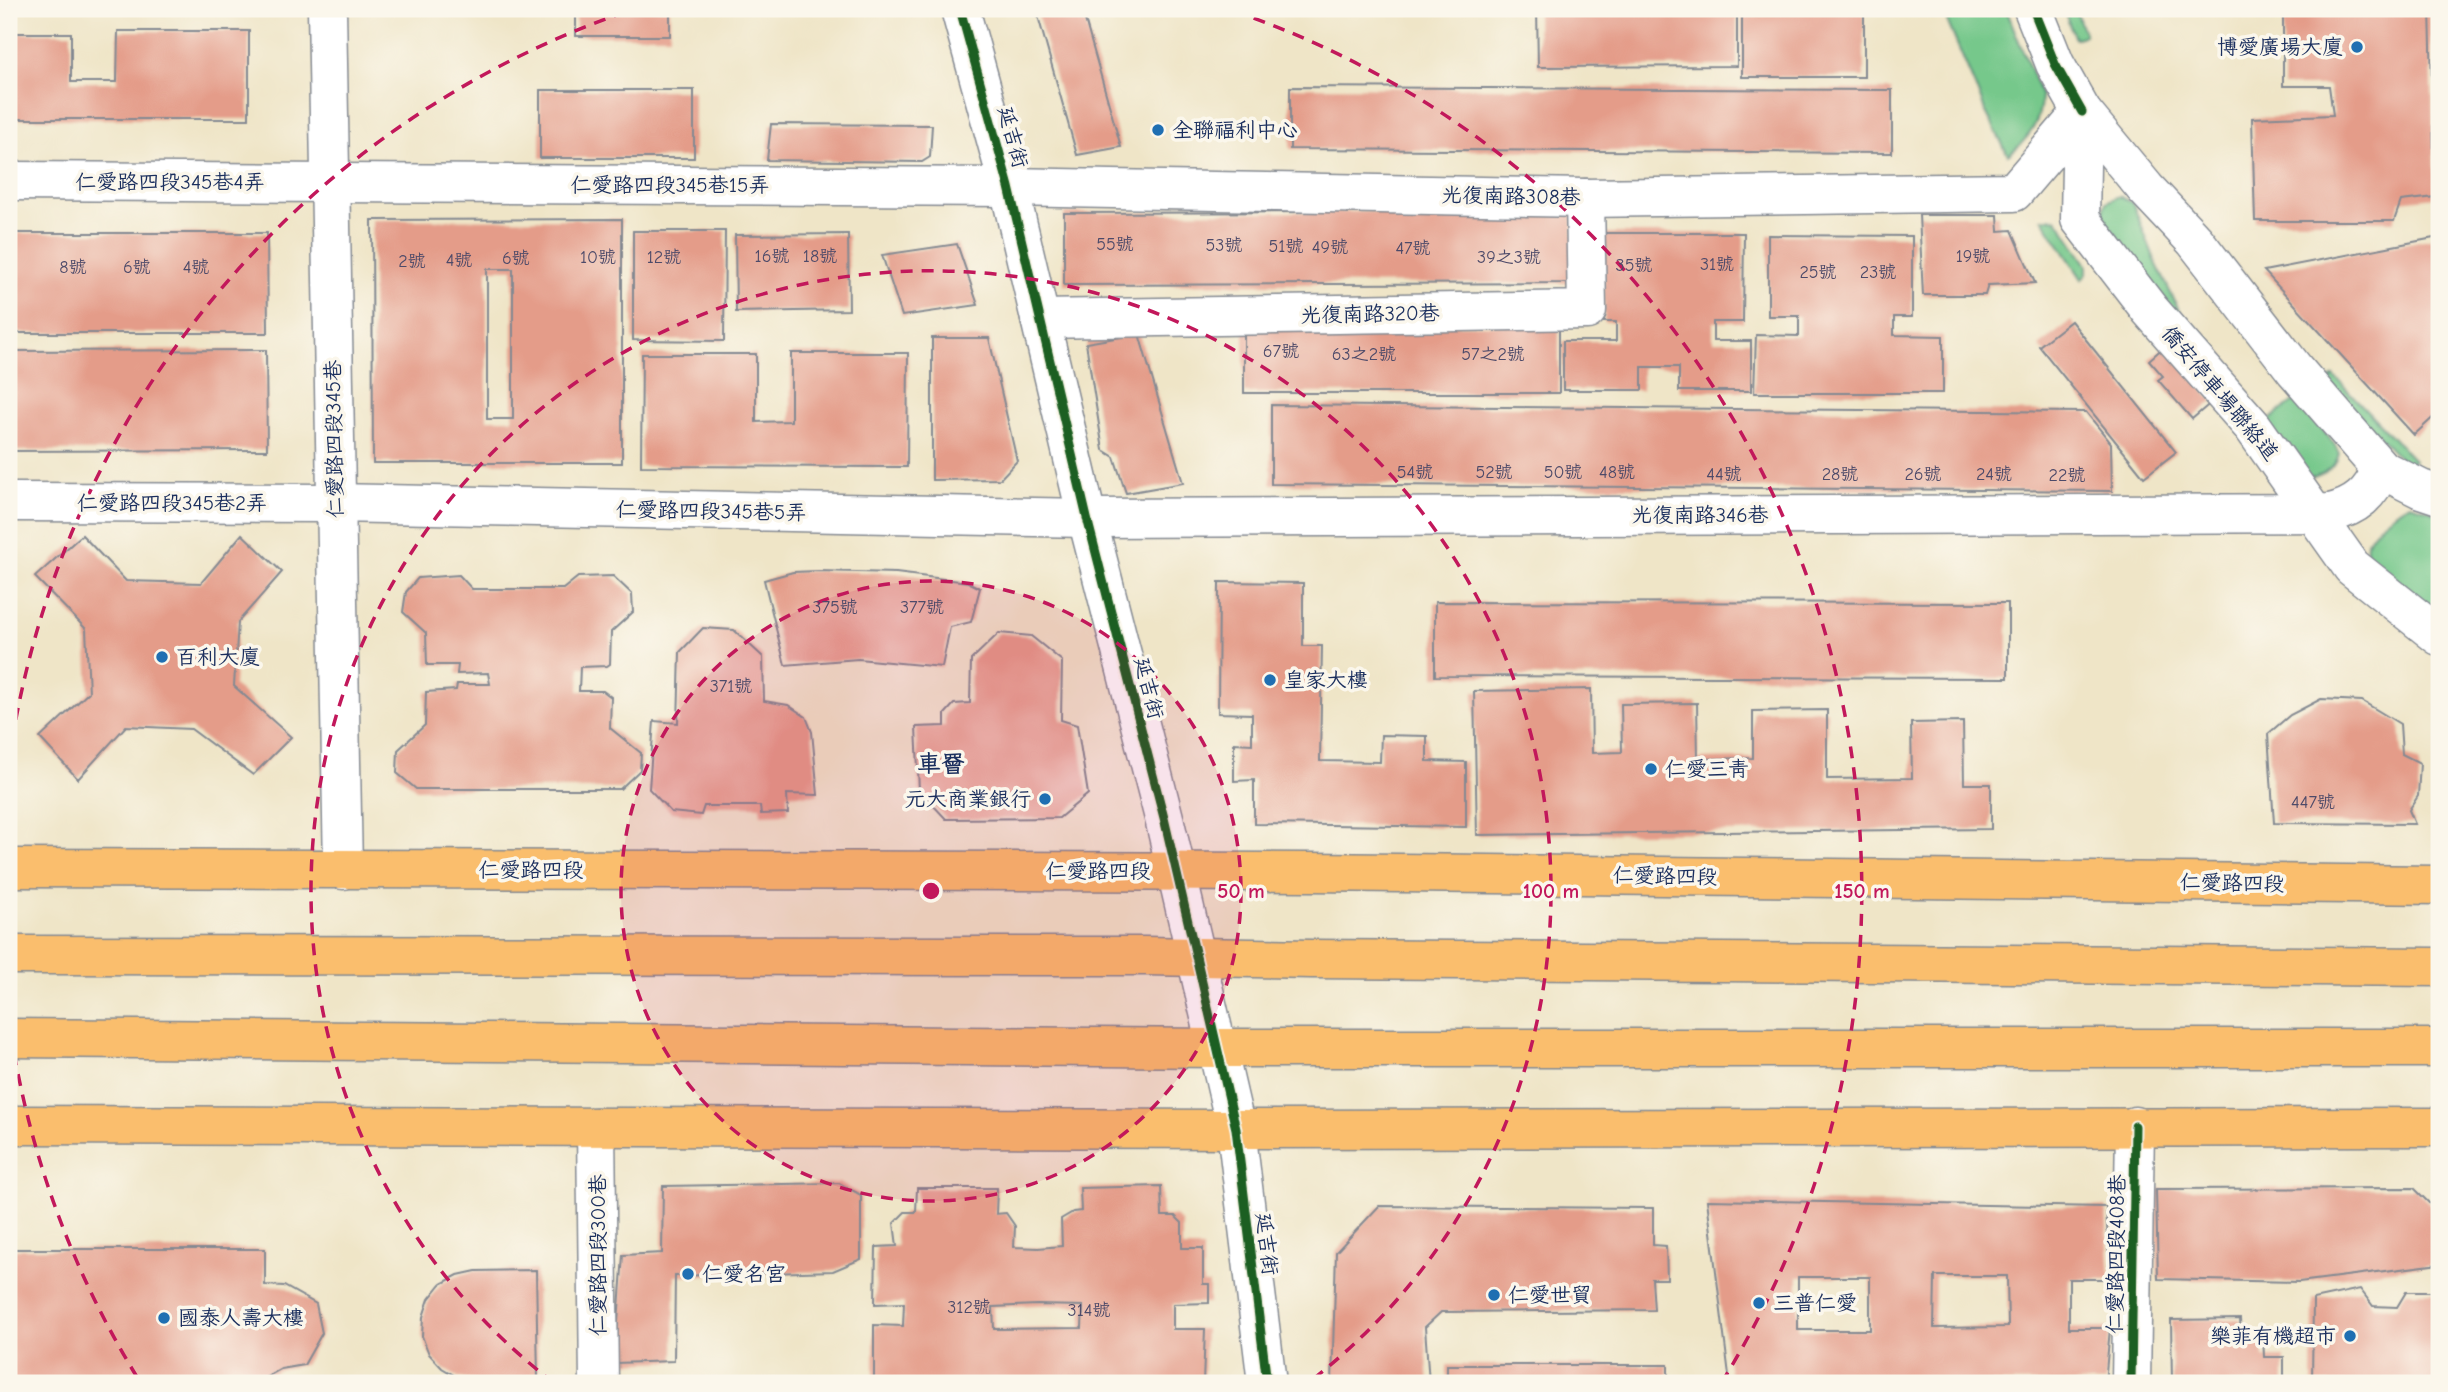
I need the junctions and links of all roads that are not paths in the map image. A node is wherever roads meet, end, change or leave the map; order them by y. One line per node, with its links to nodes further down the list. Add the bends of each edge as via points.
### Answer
1 (327, 9): 6 (street, 仁愛路四段345巷)
2 (960, 9): 7 (street, 延吉街)
3 (2033, 9): 4 (street, via 2055,64)
4 (2082, 112): 8 (street, 光復南路308巷, via 2014,192); 10 (street, via 2195,241 2295,370); 14 (street, 僑安停車場聯絡道, via 2080,219 2150,310 2253,427)
5 (9, 181): 6 (street, 仁愛路四段345巷4弄)
6 (331, 183): 7 (street, 仁愛路四段345巷15弄); 13 (street, 仁愛路四段345巷)
7 (1009, 187): 8 (street, 光復南路308巷); 9 (street, 延吉街)
8 (1585, 198): 9 (street, 光復南路320巷, via 1587,310)
9 (1040, 319): 15 (street, 延吉街)
10 (2381, 469): 11 (street); 14 (street, 光復南路346巷, via 2360,501 2345,510)
11 (2439, 495)
12 (9, 502): 13 (street, 仁愛路四段345巷2弄)
13 (334, 503): 15 (street, 仁愛路四段345巷5弄); 18 (street, 仁愛路四段345巷)
14 (2314, 513): 15 (street, 光復南路346巷); 16 (street, 僑安停車場聯絡道, via 2352,567)
15 (1087, 518): 19 (street, 延吉街)
16 (2439, 636)
17 (9, 868): 18 (main road, 仁愛路四段)
18 (343, 870): 19 (main road, 仁愛路四段)
19 (1176, 872): 20 (main road, 仁愛路四段); 22 (street, 延吉街)
20 (2439, 885)
21 (9, 955): 22 (main road)
22 (1196, 957): 23 (main road); 25 (street, 延吉街)
23 (2439, 967)
24 (9, 1038): 25 (main road)
25 (1217, 1048): 26 (main road); 31 (street, 延吉街)
26 (2439, 1048)
27 (9, 1125): 29 (main road)
28 (2135, 1126): 30 (main road); 31 (main road); 34 (street, 仁愛路四段408巷)
29 (596, 1127): 31 (main road); 32 (street, 仁愛路四段300巷)
30 (2439, 1127)
31 (1236, 1129): 33 (street, 延吉街)
32 (599, 1383)
33 (1267, 1383)
34 (2131, 1383)

